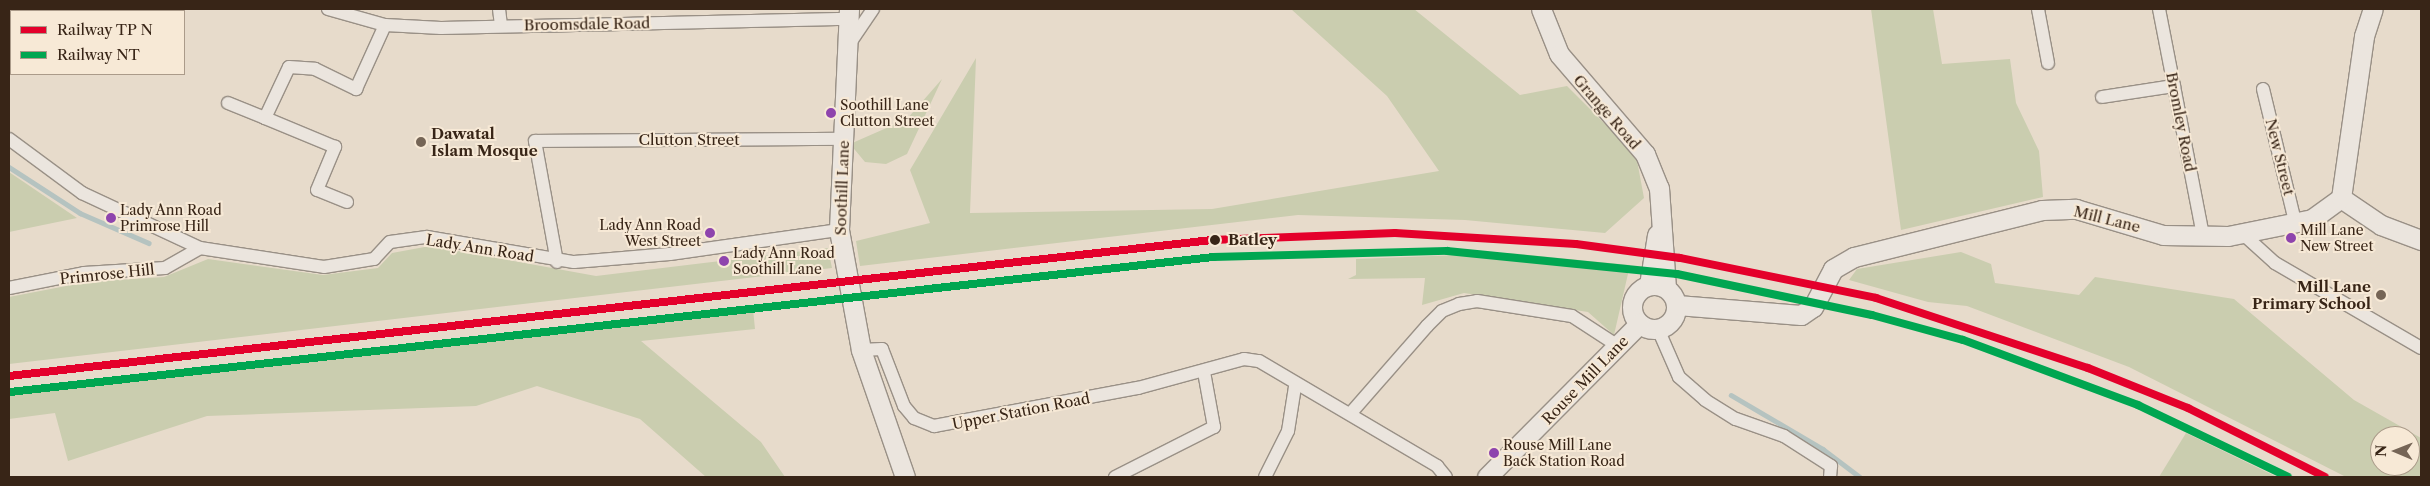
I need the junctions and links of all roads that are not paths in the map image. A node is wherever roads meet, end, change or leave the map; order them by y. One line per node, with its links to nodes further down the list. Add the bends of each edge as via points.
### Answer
1 (328, 9): 9 (street, Broomsdale Road)
2 (500, 9): 10 (street)
3 (873, 9): 11 (street)
4 (1541, 9): 29 (main road, Grange Road, via 1559,54 1645,154 1658,188 1663,218)
5 (2038, 9): 12 (street)
6 (2159, 9): 13 (street, Bromley Road)
7 (2373, 9): 20 (main road, via 2364,36)
8 (849, 14): 10 (street, Broomsdale Road); 11 (main road, Soothill Lane)
9 (385, 25): 10 (street, Broomsdale Road); 17 (street, via 356,89 315,69 288,67)
10 (501, 26)
11 (850, 43): 19 (main road, Soothill Lane)
12 (2048, 63)
13 (2174, 86): 15 (street); 24 (street, Bromley Road)
14 (2263, 89): 22 (street, New Street)
15 (2102, 97)
16 (228, 103): 17 (street)
17 (265, 118): 21 (street, via 335,147 317,190)
18 (9, 139): 27 (street, Lady Ann Road, via 82,193)
19 (843, 139): 25 (main road, Soothill Lane); 28 (street, Clutton Street, via 535,142)
20 (2341, 198): 22 (main road, Mill Lane); 26 (main road, via 2380,225)
21 (347, 202)
22 (2296, 225): 23 (main road, Mill Lane)
23 (2243, 234): 24 (main road, Mill Lane); 35 (street, via 2275,263)
24 (2203, 235): 31 (main road, Mill Lane, via 2163,235 2076,209 2042,210 1854,257 1833,268 1813,306 1801,315)
25 (840, 237): 28 (street, Lady Ann Road); 36 (main road, Soothill Lane, via 848,297)
26 (2421, 240)
27 (200, 248): 28 (street, Lady Ann Road, via 324,267 374,259 390,242 427,237); 30 (street, Primrose Hill, via 165,268 84,273)
28 (557, 262)
29 (1657, 286): 31 (main road); 32 (main road, via 1637,292 1632,305)
30 (9, 288)
31 (1676, 305): 33 (main road, via 1674,318)
32 (1639, 324): 33 (main road); 34 (main road, Rouse Mill Lane)
33 (1658, 330): 45 (street, via 1679,377 1705,400 1736,419 1784,436 1831,466)
34 (1618, 346): 39 (street, via 1572,316 1477,301 1459,304 1442,311 1427,326); 44 (main road, Rouse Mill Lane)
35 (2421, 348)
36 (861, 350): 37 (street, Upper Station Road, via 882,349 904,406 914,418 934,426 1138,388); 40 (main road, Soothill Lane)
37 (1204, 372): 38 (street, via 1244,359 1259,362); 41 (street, via 1214,427)
38 (1295, 387): 39 (street); 42 (street, via 1288,432)
39 (1350, 414): 43 (street, via 1437,466)
40 (905, 477)
41 (1115, 477)
42 (1265, 477)
43 (1446, 477)
44 (1487, 477)
45 (1830, 477)

